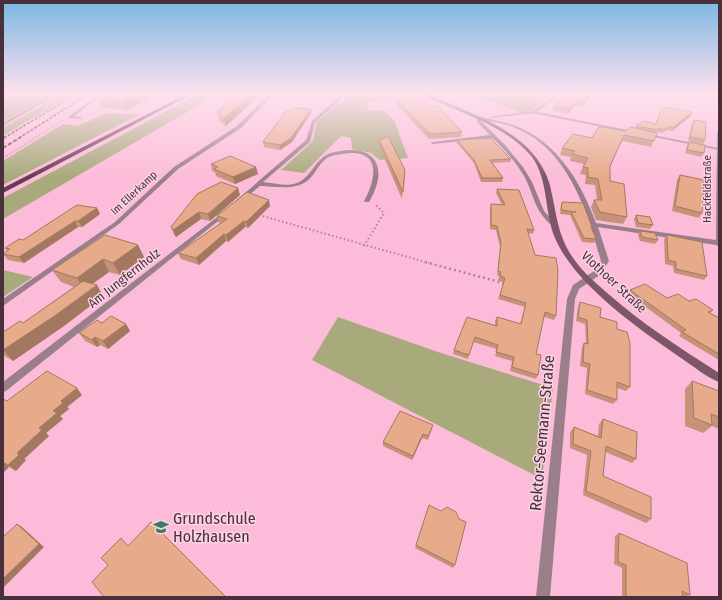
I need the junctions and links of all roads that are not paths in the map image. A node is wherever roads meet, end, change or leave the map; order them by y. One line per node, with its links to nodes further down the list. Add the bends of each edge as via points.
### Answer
1 (137, 121): 15 (main road)
2 (245, 121): 21 (street, Im Ellerkamp, via 176,168 117,223)
3 (314, 121): 14 (street, Am Jungfernholz, via 308,141)
4 (478, 121): 11 (street)
5 (484, 121): 17 (street, Vlothoer Straße, via 514,138 530,152 542,169)
6 (496, 121): 18 (street, via 508,123 536,136 556,155 576,181)
7 (577, 121): 9 (lane)
8 (719, 133): 13 (street, Hackfeldstraße)
9 (640, 134)
10 (648, 135): 13 (lane)
11 (494, 136): 12 (street); 17 (street, via 526,174 542,214)
12 (433, 143)
13 (718, 149): 19 (street, Hackfeldstraße)
14 (259, 184): 16 (street, via 299,184 329,155 343,152 358,153 371,156 375,161 374,189); 23 (street, Am Jungfernholz, via 211,225)
15 (3, 190)
16 (367, 201)
17 (552, 223): 20 (street, Vlothoer Straße, via 557,239 570,260)
18 (595, 225): 19 (street); 20 (street, Rektor-Seemann-Straße, via 605,261)
19 (719, 244)
20 (589, 280): 22 (street, Vlothoer Straße, via 659,340); 24 (street, Rektor-Seemann-Straße, via 576,287 571,299)
21 (3, 302)
22 (719, 378)
23 (3, 388)
24 (543, 597)

